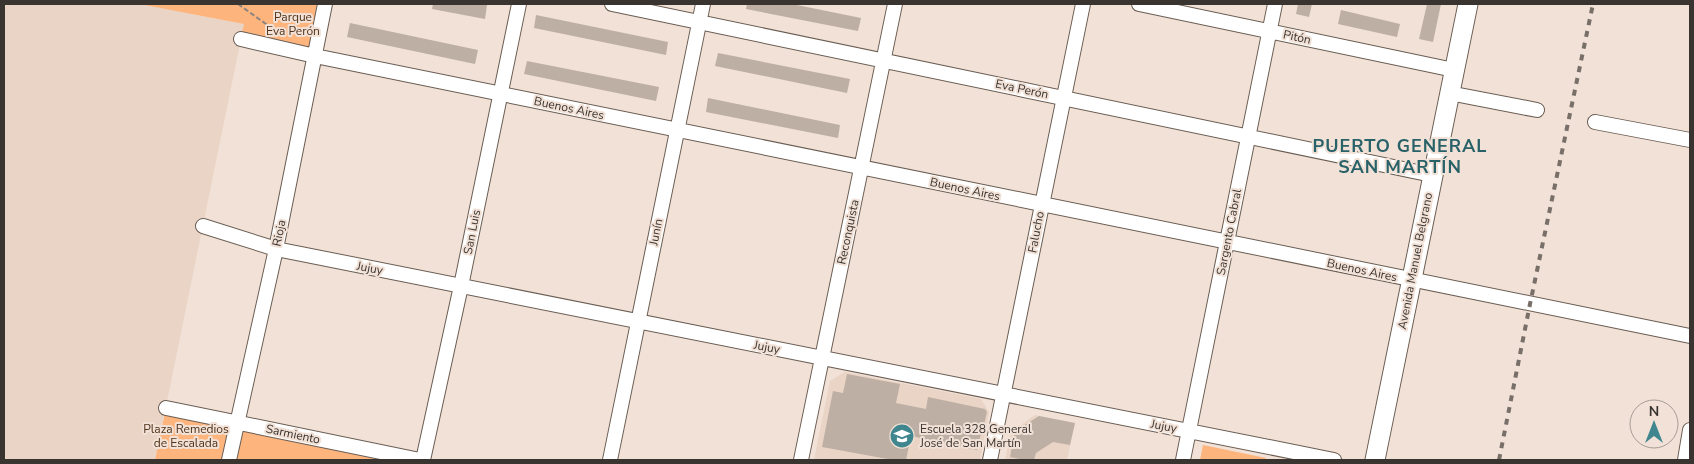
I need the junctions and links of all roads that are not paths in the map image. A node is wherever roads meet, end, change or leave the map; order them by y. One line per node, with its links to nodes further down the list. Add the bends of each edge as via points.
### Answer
1 (325, 4): 13 (street, Rioja)
2 (519, 4): 17 (street, San Luis)
3 (612, 4): 10 (street, Eva Perón)
4 (703, 4): 10 (street, Junín)
5 (895, 4): 14 (street, Reconquista)
6 (1083, 4): 18 (street, Falucho)
7 (1139, 4): 11 (street, Pitón)
8 (1275, 4): 11 (street, Sargento Cabral)
9 (1468, 4): 15 (main road, Avenida Manuel Belgrano)
10 (699, 22): 14 (street, Eva Perón); 21 (street, Junín)
11 (1269, 31): 15 (street, Pitón); 22 (street, Sargento Cabral)
12 (241, 39): 13 (street, Buenos Aires)
13 (316, 56): 17 (street, Buenos Aires); 29 (street, Rioja)
14 (883, 60): 18 (street, Eva Perón); 24 (street, Reconquista)
15 (1454, 70): 16 (main road, Avenida Manuel Belgrano)
16 (1449, 93): 19 (street); 25 (main road, Avenida Manuel Belgrano)
17 (500, 94): 21 (street, Buenos Aires); 31 (street, San Luis)
18 (1063, 98): 22 (street, Eva Perón); 26 (street, Falucho)
19 (1537, 110)
20 (1595, 122): 23 (street)
21 (676, 130): 24 (street, Buenos Aires); 32 (street, Junín)
22 (1248, 137): 25 (street, Eva Perón); 28 (street, Sargento Cabral)
23 (1690, 140)
24 (861, 168): 26 (street, Buenos Aires); 34 (street, Reconquista)
25 (1432, 175): 30 (main road, Avenida Manuel Belgrano)
26 (1042, 204): 28 (street, Buenos Aires); 35 (street, Falucho)
27 (203, 226): 29 (street, Jujuy)
28 (1226, 242): 30 (street, Buenos Aires); 39 (street, Sargento Cabral)
29 (276, 249): 31 (street, Jujuy); 37 (street, Rioja)
30 (1411, 280): 33 (street, Buenos Aires); 47 (main road, Avenida Manuel Belgrano)
31 (462, 286): 32 (street, Jujuy); 41 (street, San Luis)
32 (639, 322): 34 (street, Jujuy); 42 (street, Junín)
33 (1690, 336)
34 (822, 358): 35 (street, Jujuy); 43 (street, Reconquista)
35 (1004, 394): 39 (street, Jujuy); 44 (street, Falucho)
36 (166, 408): 37 (street, Sarmiento)
37 (238, 423): 40 (street, Rioja); 41 (street, Sarmiento)
38 (1690, 430): 48 (street)
39 (1189, 432): 45 (street, Sargento Cabral); 46 (street, Jujuy)
40 (228, 460)
41 (422, 460)
42 (610, 460)
43 (801, 460)
44 (990, 460)
45 (1183, 460)
46 (1334, 460)
47 (1375, 460)
48 (1685, 460)

